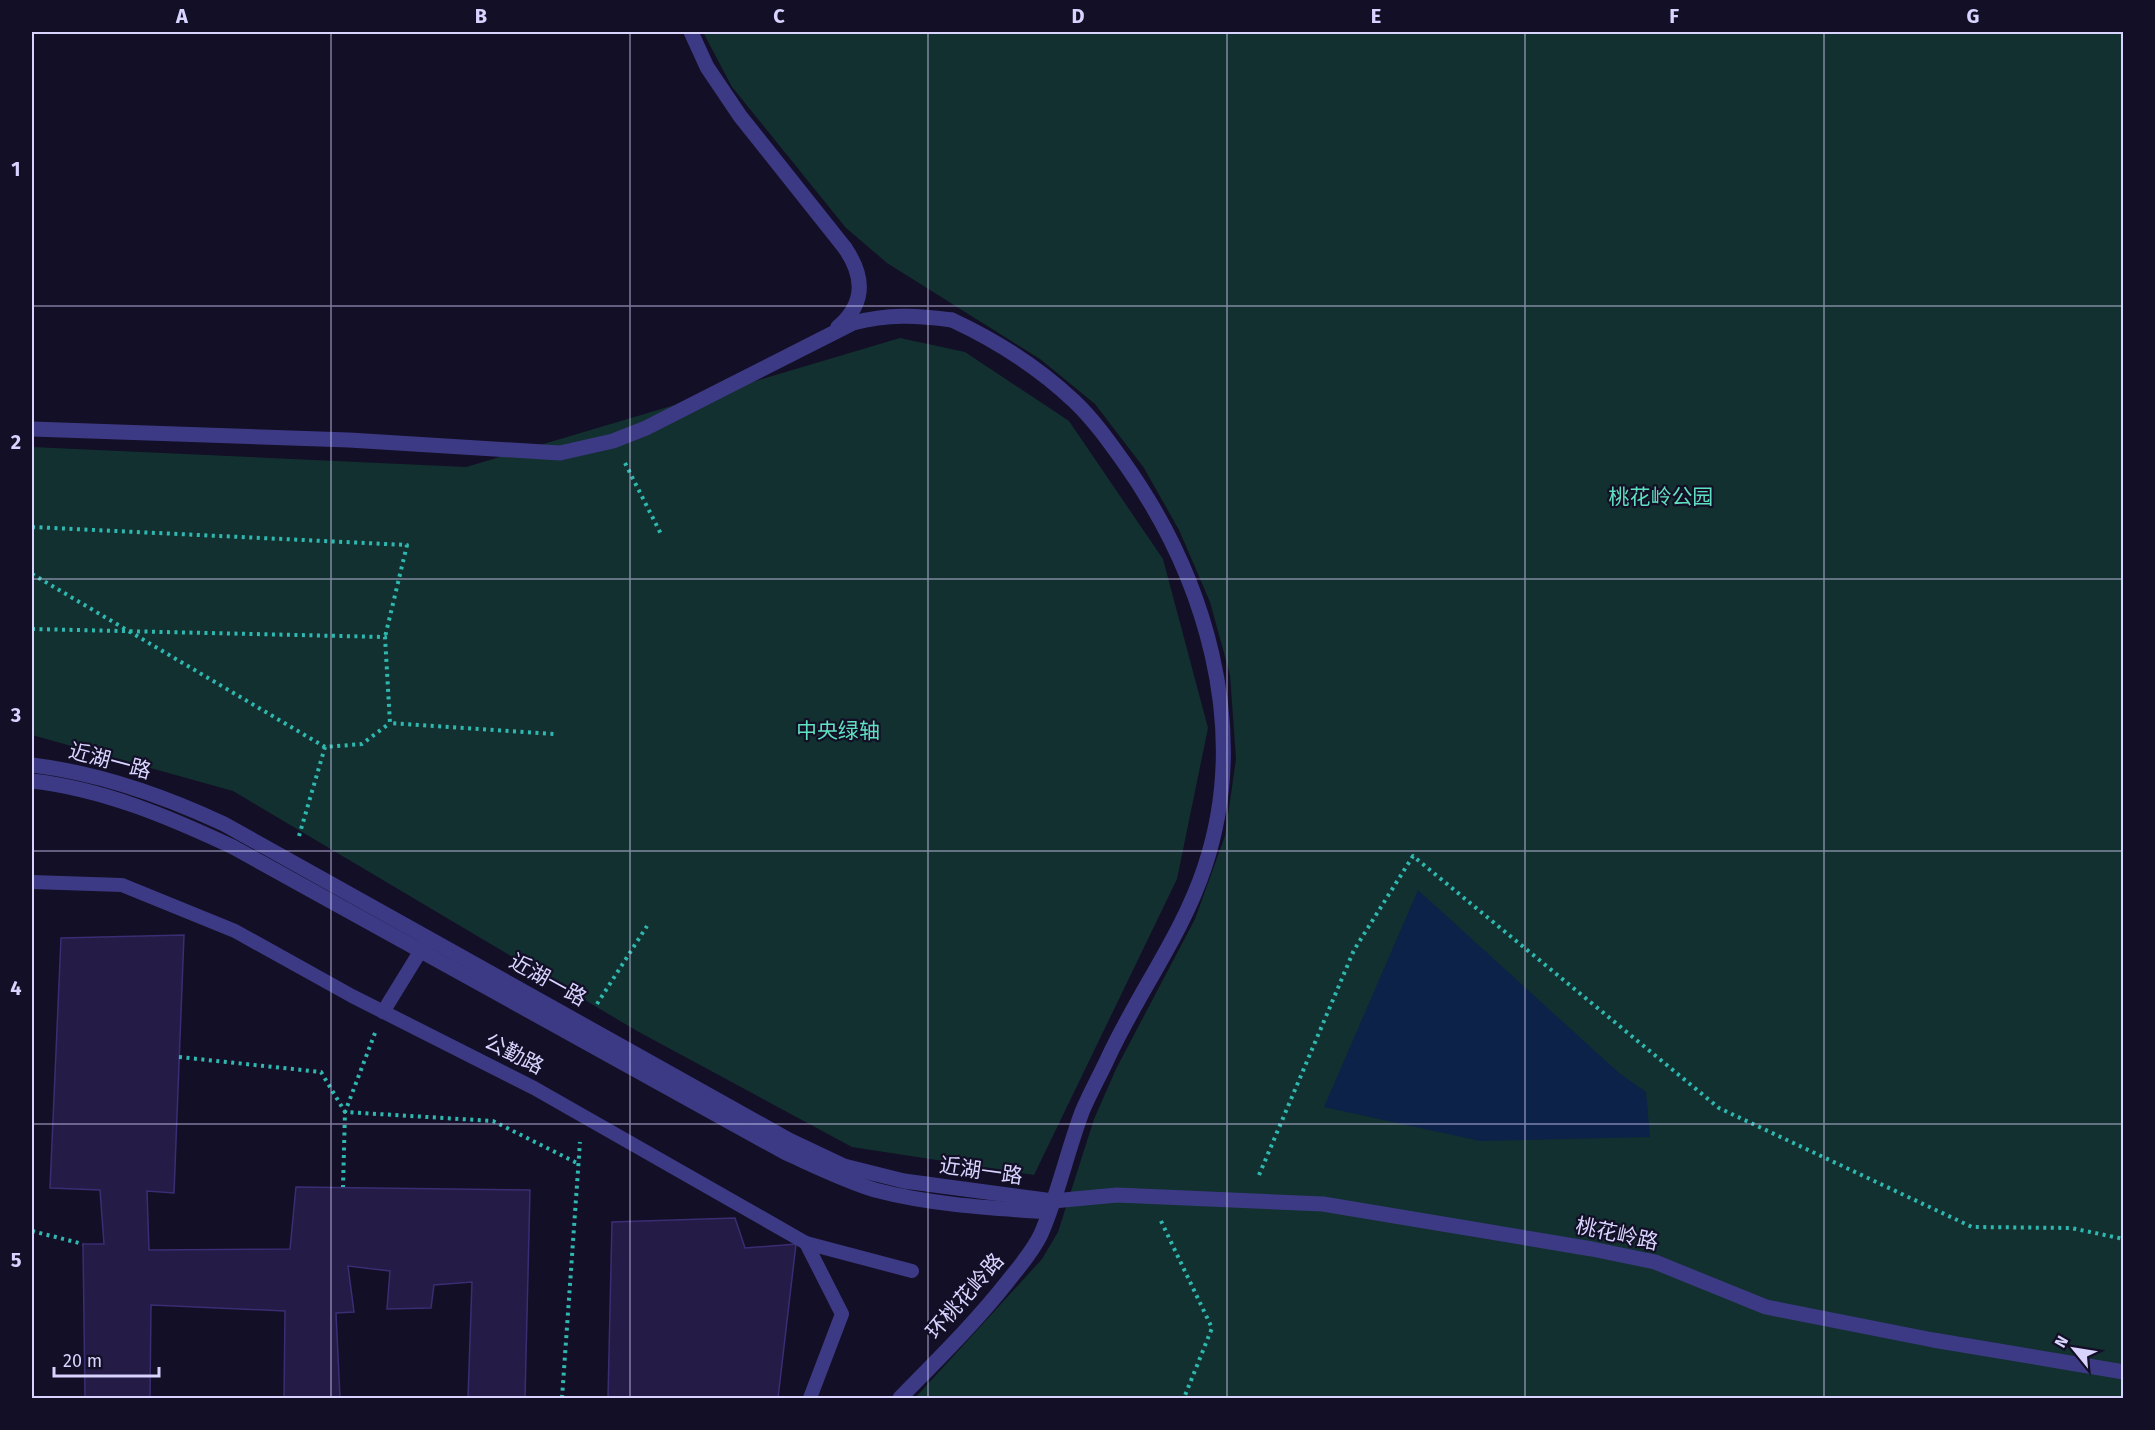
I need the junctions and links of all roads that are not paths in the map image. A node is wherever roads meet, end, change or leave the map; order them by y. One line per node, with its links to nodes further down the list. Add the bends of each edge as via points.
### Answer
1 (691, 32): 2 (street, via 707,67 740,116 845,248 859,275 858,300 842,324)
2 (829, 334): 3 (street, via 732,386 588,449 550,453 349,440); 9 (street, 环桃花岭路, via 881,315 952,320 1033,366 1075,402 1103,433 1159,516 1184,566 1203,618 1218,682 1223,759 1220,804 1205,866 1178,932 1110,1053 1082,1113)
3 (32, 429)
4 (32, 765): 7 (street, 近湖一路, via 123,783 224,824 292,861)
5 (32, 781): 7 (street, 近湖一路, via 115,798 200,831)
6 (32, 882): 8 (lane, 公勤路, via 122,885 235,931)
7 (425, 944): 8 (lane); 9 (street, 近湖一路, via 844,1166 904,1181); 9 (street, 近湖一路, via 786,1153 833,1174 875,1190 951,1205)
8 (383, 1012): 10 (lane, 公勤路, via 581,1115)
9 (1051, 1207): 12 (street, 桃花岭路, via 1091,1198 1149,1196 1323,1204 1655,1262 1766,1307); 14 (street, 环桃花岭路, via 1029,1255 989,1306)
10 (806, 1243): 11 (lane, 公勤路); 13 (lane, via 842,1314)
11 (912, 1271)
12 (2124, 1372)
13 (810, 1398)
14 (900, 1398)

